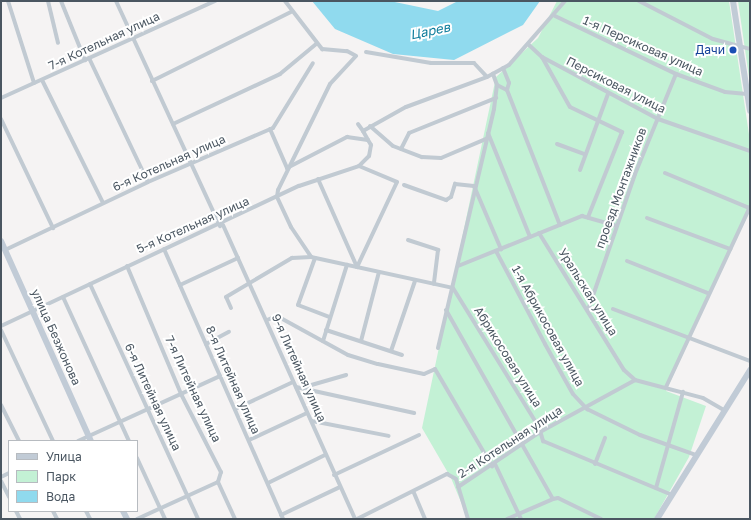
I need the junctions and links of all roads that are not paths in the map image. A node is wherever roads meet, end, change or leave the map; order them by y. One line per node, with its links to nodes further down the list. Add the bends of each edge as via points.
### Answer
1 (8, 1): 28 (street)
2 (48, 1): 13 (street)
3 (61, 1): 20 (street)
4 (116, 1): 12 (street, 9-я Литейная улица)
5 (215, 1): 12 (street, 7-я Котельная улица)
6 (285, 1): 10 (street)
7 (565, 1): 11 (street)
8 (638, 1): 16 (street, via 713,39)
9 (733, 1): 16 (street)
10 (291, 12): 14 (street); 27 (street)
11 (555, 16): 15 (street); 24 (street, 1-я Персиковая улица)
12 (132, 39): 20 (street, 7-я Котельная улица); 27 (street, 9-я Литейная улица)
13 (58, 43)
14 (316, 44): 39 (street, via 280,74); 53 (street, via 328,52 347,51 356,56 330,84)
15 (529, 46): 19 (street); 22 (street)
16 (740, 47): 17 (street); 32 (street)
17 (750, 49)
18 (366, 52): 25 (street, via 431,63 474,63)
19 (542, 57): 31 (street, Персиковая улица); 36 (street, via 570,106)
20 (87, 59): 26 (street, 7-я Котельная улица); 57 (street)
21 (313, 63): 42 (street, 6-я Котельная улица, via 290,96 278,122)
22 (503, 68): 23 (street); 30 (street, via 509,83)
23 (493, 74): 25 (street); 29 (street)
24 (676, 74): 32 (street, 1-я Персиковая улица, via 725,92); 38 (street, проезд Монтажников)
25 (487, 77): 41 (street, via 406,107)
26 (42, 80): 28 (street, 7-я Котельная улица); 61 (street)
27 (152, 81): 39 (street, 9-я Литейная улица)
28 (34, 83): 33 (street, 7-я Котельная улица)
29 (497, 84): 30 (street); 34 (street)
30 (507, 90): 65 (street)
31 (608, 94): 36 (street); 38 (street, Персиковая улица)
32 (747, 94): 35 (street)
33 (1, 98)
34 (496, 98): 44 (street); 48 (street, via 409,133)
35 (750, 111)
36 (597, 118): 50 (street); 63 (street, via 622,132)
37 (1, 119): 68 (street)
38 (658, 119): 49 (street, Персиковая улица); 67 (street, проезд Монтажников)
39 (173, 124): 51 (street, 9-я Литейная улица)
40 (358, 124): 43 (street)
41 (370, 126): 43 (street); 48 (street)
42 (270, 129): 51 (street, 6-я Котельная улица); 53 (street)
43 (363, 131): 46 (street)
44 (488, 133): 45 (street); 70 (street)
45 (486, 139): 48 (street, via 441,158 422,157); 59 (street)
46 (368, 140): 52 (street, via 370,153); 53 (street, via 347,137)
47 (557, 144): 50 (street)
48 (400, 149)
49 (750, 151)
50 (586, 154): 54 (street)
51 (191, 163): 57 (street, 6-я Котельная улица); 66 (street, 9-я Литейная улица)
52 (359, 166): 56 (street, 5-я Котельная улица); 83 (street, via 397,182)
53 (288, 168): 60 (street)
54 (580, 170)
55 (665, 173): 62 (street)
56 (318, 179): 60 (street, 5-я Котельная улица); 83 (street)
57 (148, 182): 61 (street, 6-я Котельная улица)
58 (404, 185): 59 (street, via 446,200 452,197 455,184)
59 (474, 186): 76 (street, 1-я Абрикосовая улица); 82 (street)
60 (277, 197): 66 (street, 5-я Котельная улица); 77 (street)
61 (103, 203): 68 (street, 6-я Котельная улица)
62 (750, 207): 74 (street)
63 (588, 217): 65 (street); 67 (street)
64 (647, 218): 74 (street)
65 (560, 224): 69 (street)
66 (222, 225): 73 (street, 5-я Котельная улица); 78 (street, 9-я Литейная улица)
67 (617, 226): 96 (street, проезд Монтажников)
68 (53, 228): 75 (street, 6-я Котельная улица)
69 (539, 233): 70 (street); 96 (street, Уральская улица)
70 (530, 237): 76 (street)
71 (408, 240): 88 (street, via 438,250)
72 (1, 241): 75 (street, улица Безжонова)
73 (164, 249): 81 (street, 5-я Котельная улица); 89 (street, 8-я Литейная улица)
74 (730, 249): 91 (street)
75 (6, 250): 97 (street, улица Безжонова)
76 (498, 250): 82 (street); 123 (street, 1-я Абрикосовая улица, via 544,344)
77 (313, 257): 80 (street); 86 (street, via 292,258); 98 (street, via 298,305)
78 (238, 258): 86 (street, 9-я Литейная улица); 89 (street)
79 (627, 261): 91 (street)
80 (347, 265): 83 (street); 98 (street)
81 (127, 266): 87 (street, 5-я Котельная улица); 121 (street, 7-я Литейная улица)
82 (458, 266): 90 (street)
83 (357, 267): 84 (street)
84 (379, 272): 85 (street); 106 (street)
85 (415, 281): 88 (street); 109 (street)
86 (250, 282): 93 (street, via 226,297); 99 (street, 9-я Литейная улица)
87 (90, 284): 92 (street, 5-я Котельная улица); 124 (street, 6-я Литейная улица)
88 (434, 284): 90 (street)
89 (180, 286): 107 (street, 8-я Литейная улица)
90 (453, 288): 95 (street); 131 (street, Абрикосовая улица)
91 (708, 293): 104 (street)
92 (63, 297): 97 (street, 5-я Котельная улица); 130 (street)
93 (231, 308)
94 (613, 308): 104 (street)
95 (446, 310): 108 (street); 140 (street)
96 (588, 310): 115 (street, Уральская улица, via 624,370)
97 (32, 311): 100 (street, 5-я Котельная улица); 134 (street, улица Безжонова)
98 (330, 317): 102 (street)
99 (267, 320): 105 (street, via 277,316); 116 (street, 9-я Литейная улица)
100 (1, 326)
101 (1, 330): 137 (street)
102 (326, 330): 105 (street); 106 (street)
103 (229, 332): 107 (street)
104 (687, 336): 111 (street); 118 (street)
105 (323, 341): 146 (street, via 348,355 378,364 424,374 435,369)
106 (361, 341): 109 (street)
107 (206, 344): 114 (street, 8-я Литейная улица)
108 (438, 348)
109 (391, 352): 110 (street)
110 (402, 355)
111 (750, 361)
112 (750, 370): 126 (street)
113 (346, 375): 119 (street)
114 (220, 376): 121 (street); 125 (street, 8-я Литейная улица)
115 (635, 380): 118 (street); 123 (street, 2-я Котельная улица)
116 (293, 382): 117 (street, 9-я Литейная улица); 125 (street)
117 (296, 387): 119 (street); 127 (street, 9-я Литейная улица)
118 (666, 387): 120 (street)
119 (301, 388): 128 (street)
120 (684, 392): 126 (street); 141 (street)
121 (181, 394): 124 (street); 149 (street, 7-я Литейная улица, via 221,472)
122 (1, 405): 136 (street)
123 (585, 406): 131 (street, 2-я Котельная улица); 141 (street)
124 (148, 409): 130 (street); 157 (street, 6-я Литейная улица)
125 (235, 409): 139 (street, 8-я Литейная улица)
126 (724, 410): 143 (street)
127 (307, 413): 129 (street, 9-я Литейная улица); 139 (street)
128 (414, 413)
129 (312, 421): 133 (street); 142 (street, 9-я Литейная улица)
130 (120, 422): 134 (street); 138 (street)
131 (540, 432): 140 (street, 2-я Котельная улица); 145 (street, Абрикосовая улица, via 543,441)
132 (419, 435): 147 (street)
133 (389, 436)
134 (90, 438)
135 (605, 438): 145 (street)
136 (18, 440)
137 (53, 440)
138 (129, 440)
139 (249, 440): 150 (street, 8-я Литейная улица)
140 (524, 442): 146 (street, 2-я Котельная улица); 158 (street)
141 (669, 446): 143 (street); 153 (street)
142 (325, 455): 147 (street, 9-я Литейная улица); 150 (street)
143 (696, 455): 156 (street)
144 (138, 460): 159 (street)
145 (595, 464): 153 (street, Абрикосовая улица)
146 (494, 465): 152 (street, 2-я Котельная улица); 160 (street)
147 (334, 474): 151 (street, 9-я Литейная улица)
148 (1, 481): 155 (street)
149 (218, 482): 157 (street); 165 (street, 7-я Литейная улица)
150 (268, 482): 161 (street, 8-я Литейная улица)
151 (340, 487): 161 (street); 166 (street, 9-я Литейная улица)
152 (458, 487): 154 (street, 2-я Котельная улица, via 454,475 447,474); 168 (street)
153 (656, 488): 156 (street, Абрикосовая улица)
154 (414, 493): 166 (street, 2-я Котельная улица); 167 (street)
155 (8, 495)
156 (672, 495): 172 (street)
157 (188, 496): 159 (street); 164 (street, 6-я Литейная улица)
158 (553, 499): 160 (street); 171 (street, via 558,498)
159 (160, 508): 162 (street); 163 (street)
160 (519, 514): 169 (street); 170 (street)
161 (282, 517)
162 (137, 519)
163 (165, 519)
164 (198, 519)
165 (235, 519)
166 (356, 519)
167 (425, 519)
168 (468, 519)
169 (507, 519)
170 (521, 519)
171 (601, 519)
172 (657, 519)

